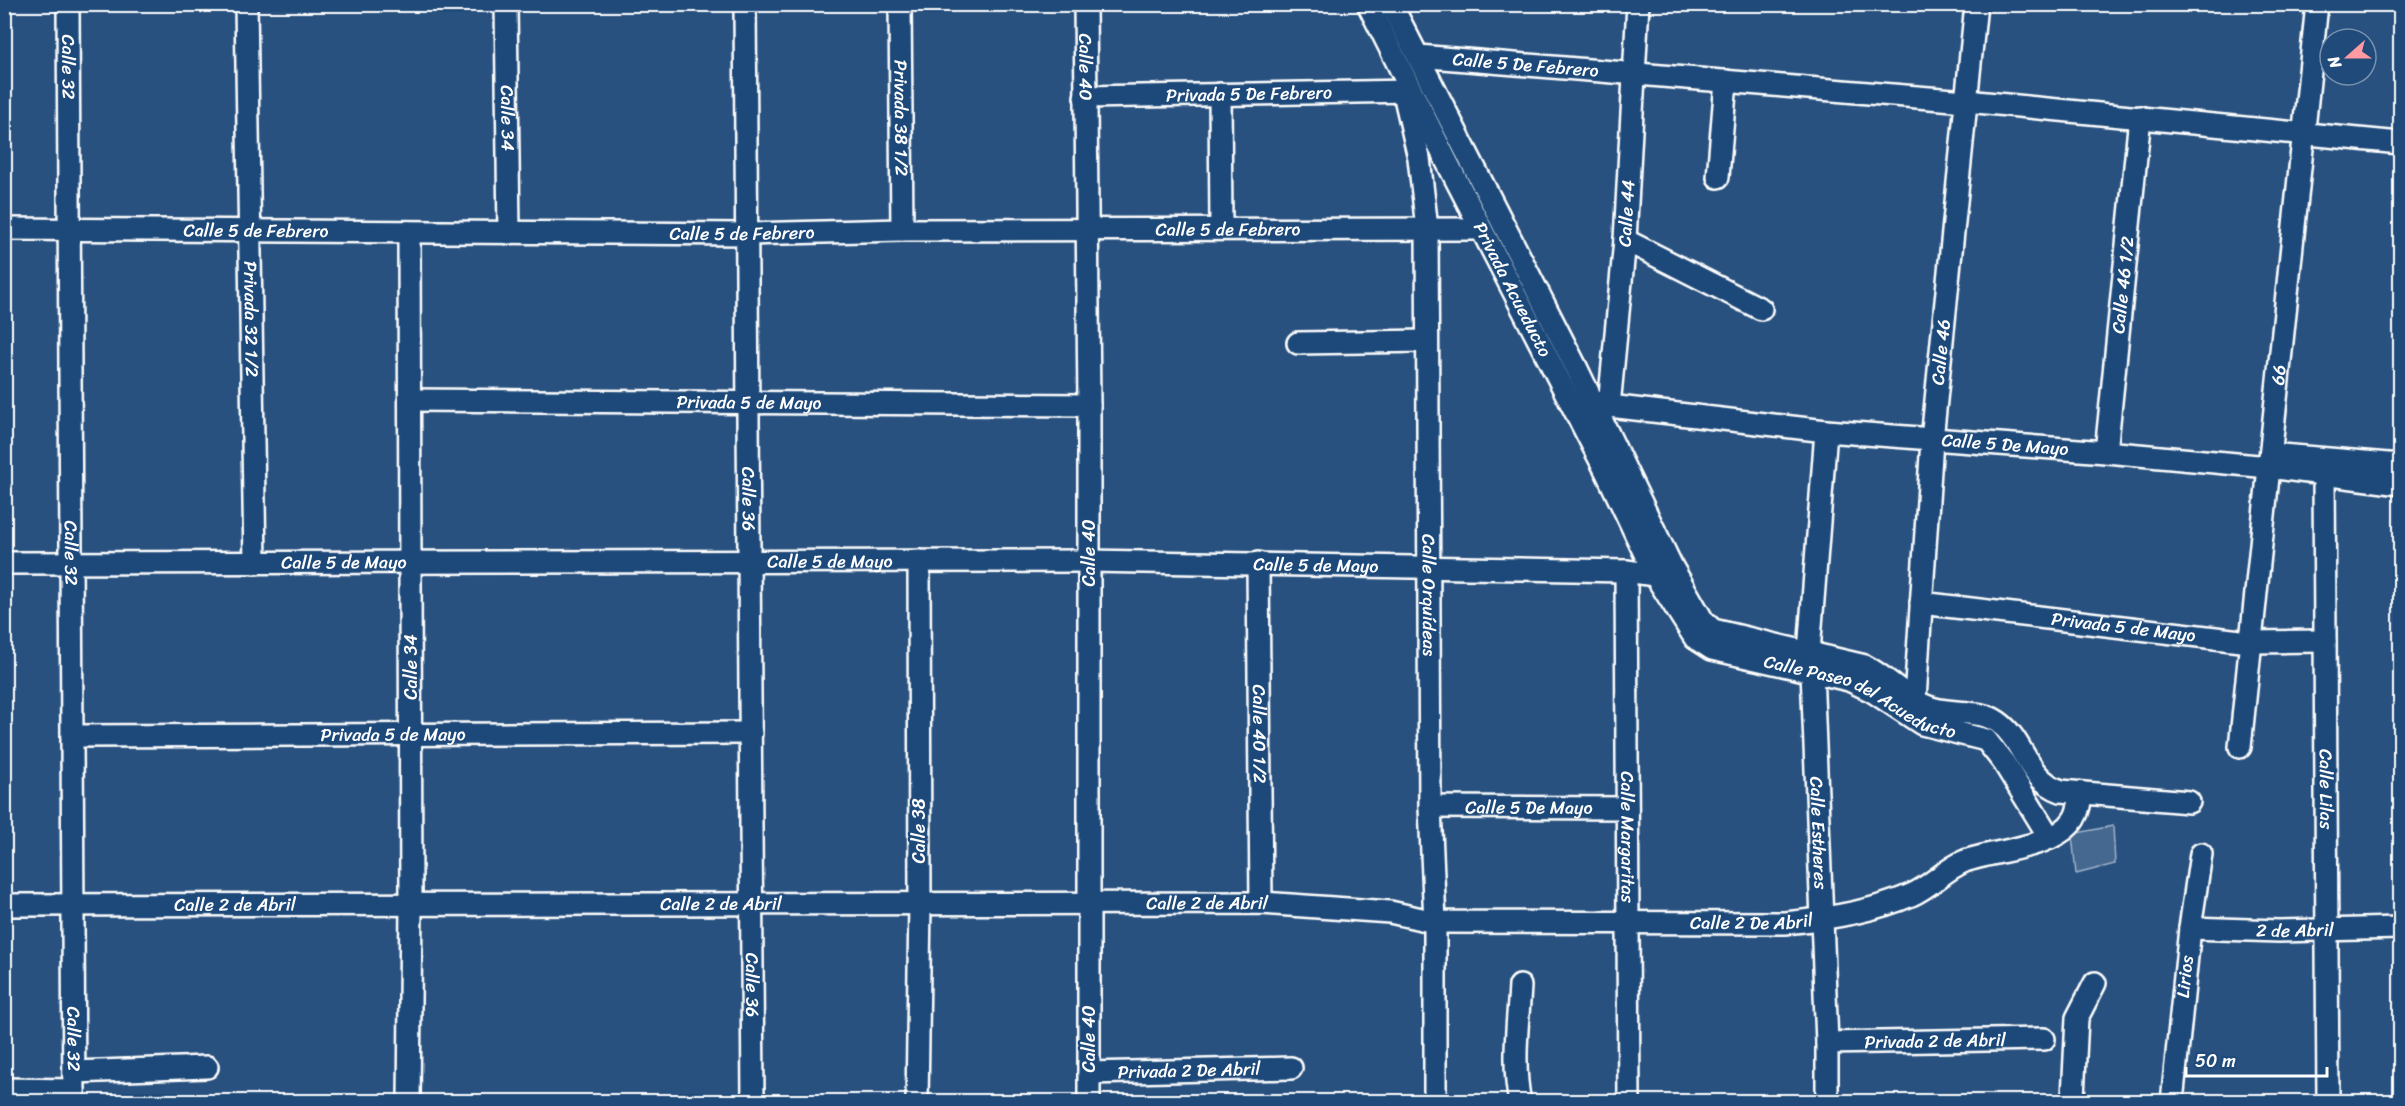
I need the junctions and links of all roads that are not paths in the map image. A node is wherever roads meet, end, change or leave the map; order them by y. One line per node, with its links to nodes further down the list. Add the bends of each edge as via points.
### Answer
1 (68, 4): 27 (street, Calle 32)
2 (246, 4): 31 (street, Privada 32 1/2)
3 (506, 4): 33 (street, Calle 34)
4 (745, 4): 34 (street, Calle 36)
5 (900, 4): 28 (street, Privada 38 1/2)
6 (1085, 4): 17 (street, Calle 40)
7 (1368, 4): 15 (street, Privada Acueducto)
8 (1392, 4): 12 (street, Privada Acueducto)
9 (1638, 4): 13 (street, Calle 44)
10 (1976, 4): 18 (street, Calle 46)
11 (2317, 4): 20 (street, 66)
12 (1418, 56): 13 (street, Calle 5 De Febrero); 22 (street, Privada Acueducto)
13 (1634, 74): 14 (street, Calle 5 De Febrero); 35 (street, Calle 44)
14 (1726, 81): 18 (street, Calle 5 De Febrero); 23 (street)
15 (1407, 91): 16 (street, Privada 5 De Febrero); 22 (street, Privada Acueducto); 25 (street, Calle Orquídeas)
16 (1220, 94): 17 (street, Privada 5 De Febrero); 30 (street)
17 (1085, 97): 29 (street, Calle 40)
18 (1966, 100): 19 (street, Calle 5 De Febrero); 44 (street, Calle 46)
19 (2140, 117): 20 (street, Calle 5 De Febrero); 45 (street, Calle 46 1/2)
20 (2302, 135): 21 (street); 46 (street, 66)
21 (2400, 143)
22 (1457, 160): 26 (street, Privada Acueducto); 42 (street, Privada Acueducto)
23 (1718, 177)
24 (4, 229): 27 (street, Calle 5 de Febrero)
25 (1427, 229): 26 (street, Calle 5 de Febrero); 30 (street, Calle 5 de Febrero); 37 (street, Calle Orquídeas)
26 (1480, 229): 60 (street, Privada Acueducto, via 1607,473)
27 (69, 230): 31 (street, Calle 5 de Febrero); 53 (street, Calle 32)
28 (902, 230): 29 (street, Calle 5 de Febrero); 34 (street, Calle 5 de Febrero)
29 (1087, 230): 30 (street, Calle 5 de Febrero); 41 (street, Calle 40)
30 (1221, 230)
31 (251, 231): 32 (street, Calle 5 de Febrero); 54 (street, Privada 32 1/2)
32 (409, 232): 33 (street, Calle 5 de Febrero); 39 (street, Calle 34)
33 (509, 233): 34 (street, Calle 5 de Febrero)
34 (747, 234): 40 (street, Calle 36)
35 (1625, 240): 36 (street); 42 (street, Calle 44)
36 (1761, 309)
37 (1427, 341): 38 (street); 58 (street, Calle Orquídeas)
38 (1298, 343)
39 (410, 400): 40 (street, Privada 5 de Mayo); 55 (street, Calle 34)
40 (748, 402): 41 (street, Privada 5 de Mayo); 56 (street, Calle 36)
41 (1089, 405): 51 (street, Calle 40)
42 (1604, 411): 43 (street, Calle 5 De Mayo); 60 (street, Privada Acueducto)
43 (1826, 431): 44 (street, Calle 5 De Mayo); 64 (street, Calle Estheres)
44 (1932, 440): 45 (street, Calle 5 De Mayo); 61 (street, Calle 46)
45 (2106, 452): 46 (street, Calle 5 De Mayo)
46 (2270, 460): 47 (street); 48 (street, Calle 5 De Mayo); 63 (street, 66)
47 (2400, 465)
48 (2324, 476): 49 (street, Calle 5 De Mayo); 62 (street, Calle Lilas)
49 (2400, 484)
50 (919, 561): 51 (street, Calle 5 de Mayo); 56 (street, Calle 5 de Mayo); 77 (street, Calle 38)
51 (1089, 561): 57 (street, Calle 5 de Mayo); 78 (street, Calle 40)
52 (4, 563): 53 (street, Calle 5 de Mayo)
53 (71, 563): 54 (street, Calle 5 de Mayo); 68 (street, Calle 32)
54 (255, 563): 55 (street, Calle 5 de Mayo)
55 (410, 563): 56 (street, Calle 5 de Mayo); 67 (street, Calle 34)
56 (750, 563): 66 (street, Calle 36)
57 (1258, 563): 58 (street, Calle 5 de Mayo); 76 (street, Calle 40 1/2)
58 (1429, 568): 59 (street, Calle 5 de Mayo); 72 (street, Calle Orquídeas)
59 (1626, 571): 60 (street, Calle 5 de Mayo); 73 (street, Calle Margaritas)
60 (1664, 571): 64 (street, Calle Paseo del Acueducto, via 1695,638 1703,645)
61 (1921, 603): 63 (street, Privada 5 de Mayo); 65 (street, Calle 46)
62 (2325, 641): 63 (street, Privada 5 de Mayo); 88 (street, Calle Lilas)
63 (2249, 642): 69 (street, 66)
64 (1811, 662): 65 (street, Calle Paseo del Acueducto, via 1865,666); 74 (street, Calle Paseo del Acueducto, via 1872,691 1922,724 1986,740); 83 (street, Calle Estheres)
65 (1915, 699): 70 (street, Calle Paseo del Acueducto, via 1926,706 1996,720 2042,782 2061,791)
66 (751, 733): 67 (street, Privada 5 de Mayo); 82 (street, Calle 36)
67 (411, 734): 68 (street, Privada 5 de Mayo); 81 (street, Calle 34)
68 (72, 736): 80 (street, Calle 32)
69 (2240, 747)
70 (2081, 793): 71 (street); 74 (street, via 2078,813 2072,822)
71 (2188, 802)
72 (1430, 807): 73 (street, Calle 5 De Mayo); 84 (street, Calle Orquídeas)
73 (1627, 808): 85 (street, Calle Margaritas)
74 (2050, 838): 83 (street, Calle 2 De Abril, via 1965,861 1912,895)
75 (2201, 854): 86 (street, Lirios)
76 (1261, 903): 78 (street, Calle 2 de Abril); 84 (street, Calle 2 de Abril, via 1390,912)
77 (920, 904): 78 (street, Calle 2 de Abril); 82 (street, Calle 2 de Abril); 100 (street, Calle 38)
78 (1088, 904): 95 (street, Calle 40)
79 (4, 905): 80 (street, Calle 2 de Abril)
80 (73, 905): 81 (street, Calle 2 de Abril); 96 (street, Calle 32)
81 (411, 905): 82 (street, Calle 2 de Abril); 98 (street, Calle 34)
82 (752, 905): 99 (street, Calle 36)
83 (1821, 920): 85 (street, Calle 2 De Abril); 92 (street, Calle Estheres)
84 (1435, 922): 85 (street, Calle 2 De Abril); 102 (street, Calle Orquídeas)
85 (1628, 924): 104 (street, Calle Margaritas)
86 (2190, 928): 88 (street, 2 de Abril); 107 (street, Lirios)
87 (2400, 928): 88 (street, 2 de Abril)
88 (2328, 929): 108 (street, Calle Lilas)
89 (2095, 983): 106 (street, via 2077,1018)
90 (1520, 986): 103 (street)
91 (2044, 1039): 92 (street, Privada 2 de Abril)
92 (1827, 1043): 105 (street, Calle Estheres)
93 (207, 1067): 96 (street)
94 (1291, 1068): 95 (street, Privada 2 De Abril)
95 (1089, 1073): 101 (street, Calle 40)
96 (74, 1088): 97 (street)
97 (4, 1089)
98 (409, 1101)
99 (753, 1101)
100 (917, 1101)
101 (1089, 1101)
102 (1435, 1101)
103 (1520, 1101)
104 (1629, 1101)
105 (1827, 1101)
106 (2070, 1101)
107 (2172, 1101)
108 (2328, 1101)

